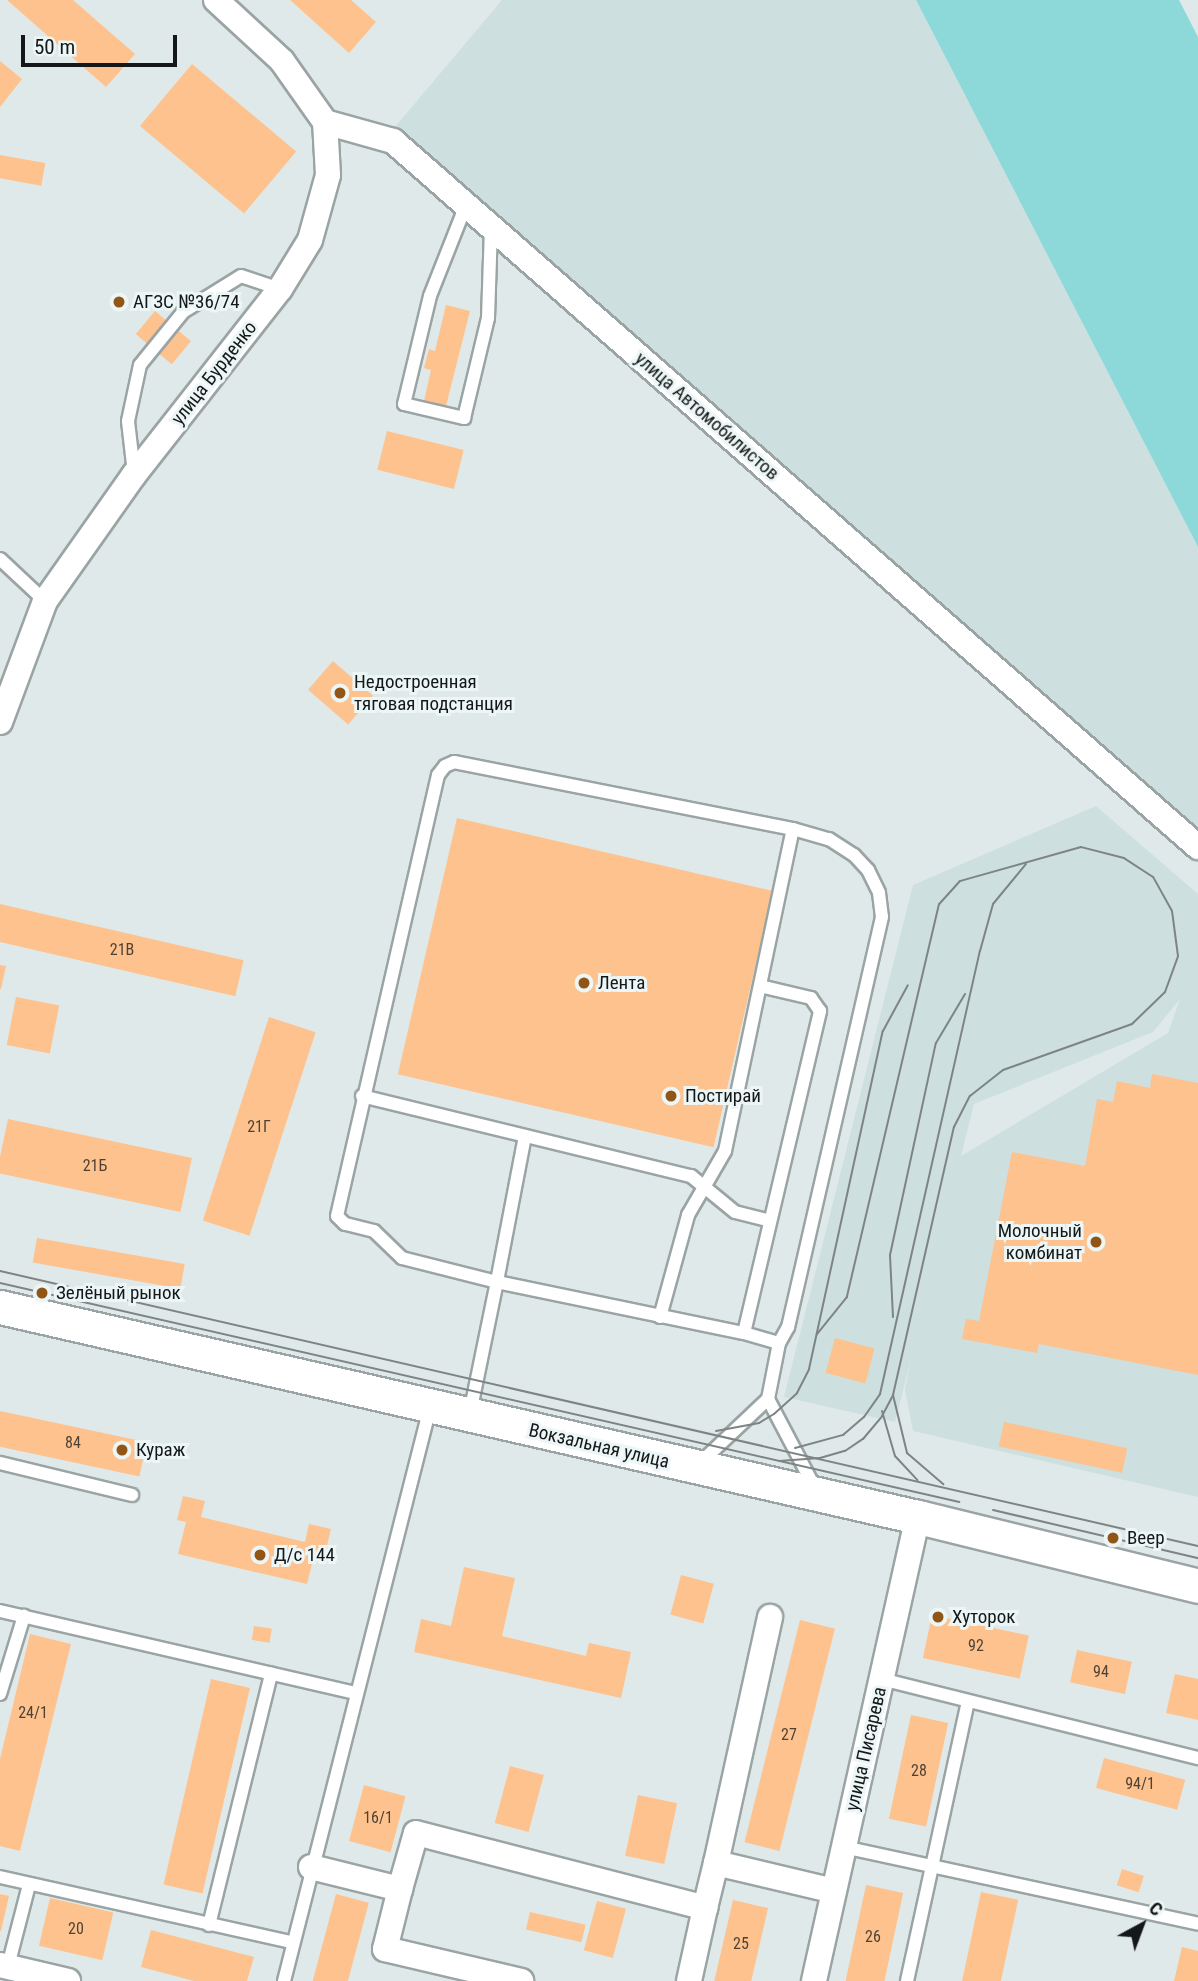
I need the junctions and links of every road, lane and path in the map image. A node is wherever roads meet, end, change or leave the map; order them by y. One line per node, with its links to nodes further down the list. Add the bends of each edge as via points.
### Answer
1 (216, 0): 2 (street, via 282,61)
2 (326, 122): 3 (street, улица Автомобилистов, via 393,141); 5 (street, улица Бурденко, via 325,188 310,240)
3 (466, 205): 4 (street, улица Автомобилистов); 4 (lane, via 430,296 404,404 464,418 488,318)
4 (491, 226): 11 (street, улица Автомобилистов)
5 (280, 289): 6 (street, улица Бурденко); 6 (lane, via 241,276 183,312 140,365 128,421)
6 (134, 475): 8 (street, улица Бурденко)
7 (0, 559): 8 (lane)
8 (45, 601): 9 (street, улица Бурденко)
9 (0, 722)
10 (793, 829): 12 (lane); 13 (lane, via 454,762 445,766 438,775); 21 (lane, via 829,839 854,855 869,870 879,893 882,917 788,1327)
11 (1198, 847)
12 (760, 986): 15 (lane, via 725,1151); 16 (lane, via 811,998 820,1012)
13 (362, 1096): 14 (lane); 17 (lane, via 337,1216 340,1222 374,1231 402,1258)
14 (525, 1136): 15 (lane, via 691,1176); 17 (lane)
15 (705, 1186): 16 (lane, via 718,1202 735,1212); 19 (lane, via 688,1215)
16 (770, 1221): 20 (lane)
17 (496, 1282): 19 (lane); 24 (lane)
18 (0, 1307): 23 (main road, Вокзальная улица)
19 (660, 1317): 20 (lane)
20 (744, 1333): 21 (lane)
21 (779, 1343): 22 (lane)
22 (768, 1399): 26 (lane); 28 (lane)
23 (430, 1408): 24 (main road, Вокзальная улица); 36 (lane)
24 (469, 1417): 26 (main road, Вокзальная улица)
25 (0, 1463): 27 (lane)
26 (695, 1468): 28 (main road, Вокзальная улица)
27 (132, 1495)
28 (819, 1495): 29 (main road, Вокзальная улица)
29 (918, 1517): 30 (main road, Вокзальная улица); 35 (street, улица Писарева)
30 (1198, 1586)
31 (0, 1611): 32 (lane)
32 (24, 1616): 34 (lane); 37 (lane)
33 (770, 1617): 41 (street)
34 (271, 1674): 36 (lane); 49 (lane)
35 (881, 1679): 38 (lane); 40 (street, улица Писарева)
36 (354, 1693): 43 (lane)
37 (0, 1695)
38 (968, 1702): 39 (lane); 42 (lane)
39 (1198, 1758)
40 (844, 1847): 42 (lane); 47 (street, улица Писарева)
41 (716, 1863): 47 (street); 48 (street)
42 (932, 1863): 50 (lane); 58 (lane)
43 (311, 1867): 46 (street); 51 (lane)
44 (0, 1877): 45 (lane)
45 (29, 1885): 49 (lane); 52 (lane)
46 (400, 1889): 48 (street, via 416,1833); 55 (street, via 385,1949)
47 (834, 1891): 57 (street, улица Писарева)
48 (705, 1908): 56 (street)
49 (208, 1924): 51 (lane)
50 (1198, 1924)
51 (292, 1942): 54 (lane)
52 (4, 1966): 53 (street)
53 (67, 1981)
54 (284, 1981)
55 (521, 1981)
56 (690, 1981)
57 (814, 1981)
58 (907, 1981)

